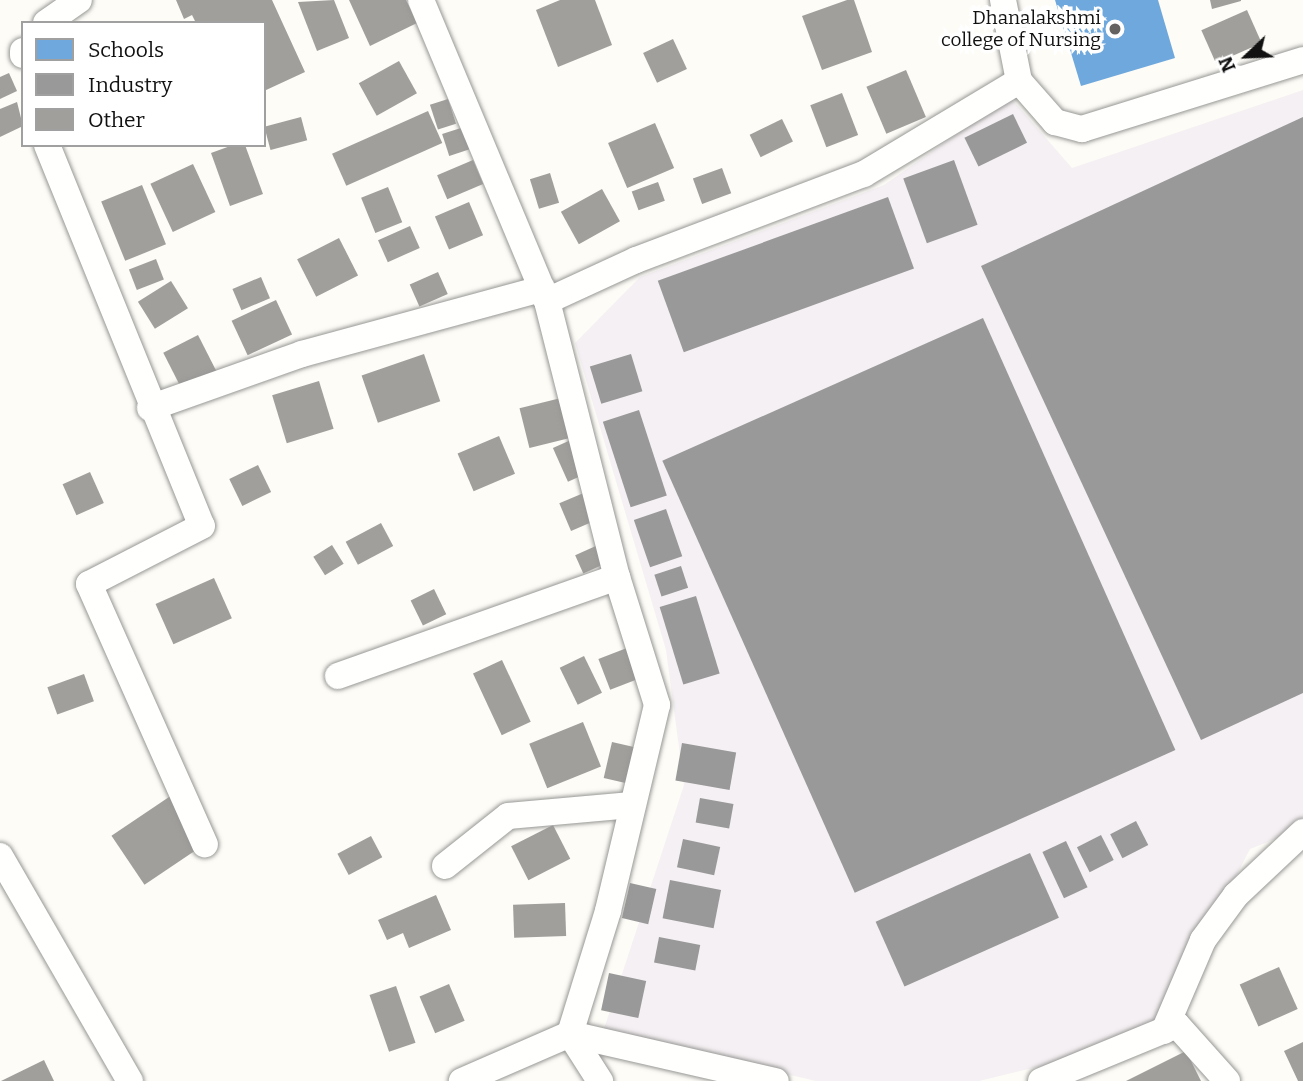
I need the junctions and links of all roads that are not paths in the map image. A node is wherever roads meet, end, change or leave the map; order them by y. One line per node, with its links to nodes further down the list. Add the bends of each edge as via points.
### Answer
1 (79, 0): 4 (street)
2 (421, 0): 8 (street)
3 (1003, 0): 6 (street)
4 (49, 21)
5 (1303, 60): 6 (street, via 1082,129 1055,122)
6 (1020, 81): 8 (street, via 863,174)
7 (48, 147): 9 (street)
8 (545, 295): 9 (street, via 302,354); 10 (street)
9 (150, 408): 14 (street, via 202,526 89,584)
10 (617, 577): 11 (street); 12 (street, via 657,705)
11 (338, 676)
12 (632, 805): 16 (street, via 508,816); 18 (street)
13 (1303, 832): 17 (street, via 1236,895 1203,940)
14 (205, 844)
15 (0, 856): 19 (street)
16 (445, 866)
17 (1164, 1031): 23 (street); 24 (street, via 1177,1025)
18 (570, 1034): 20 (street); 21 (street); 22 (street)
19 (130, 1081)
20 (462, 1081)
21 (600, 1081)
22 (776, 1081)
23 (1041, 1081)
24 (1227, 1081)

